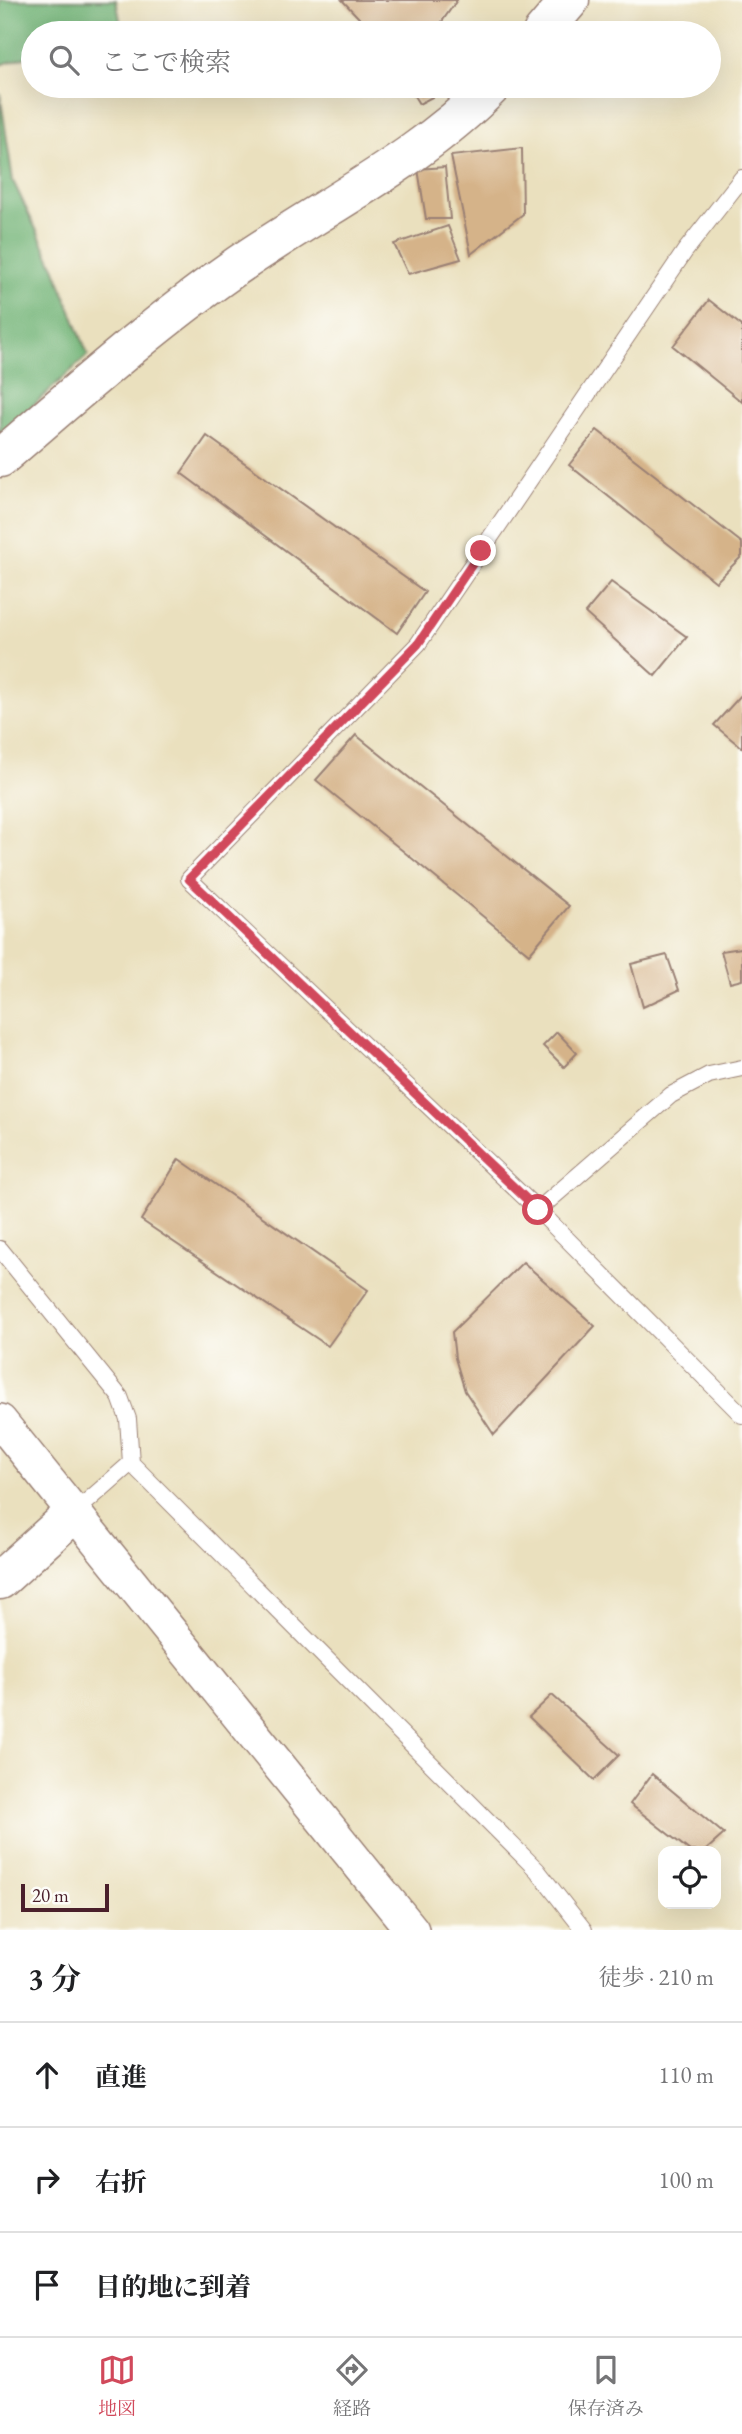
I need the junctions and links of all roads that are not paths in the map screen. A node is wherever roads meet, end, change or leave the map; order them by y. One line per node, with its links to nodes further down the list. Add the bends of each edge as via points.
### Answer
1 (570, 0): 2 (street)
2 (552, 21)
3 (479, 98): 5 (street, via 436,136 231,270 134,344)
4 (742, 178): 7 (lane, via 685,251 418,644 189,879)
5 (0, 458)
6 (742, 1068): 7 (lane, via 709,1075 671,1095)
7 (538, 1210): 9 (lane)
8 (0, 1249): 11 (lane, via 120,1397 128,1419)
9 (742, 1415)
10 (0, 1421): 12 (street)
11 (131, 1463): 12 (lane); 15 (lane, via 537,1870)
12 (74, 1513): 13 (street); 14 (street)
13 (0, 1580)
14 (412, 1930)
15 (584, 1930)

